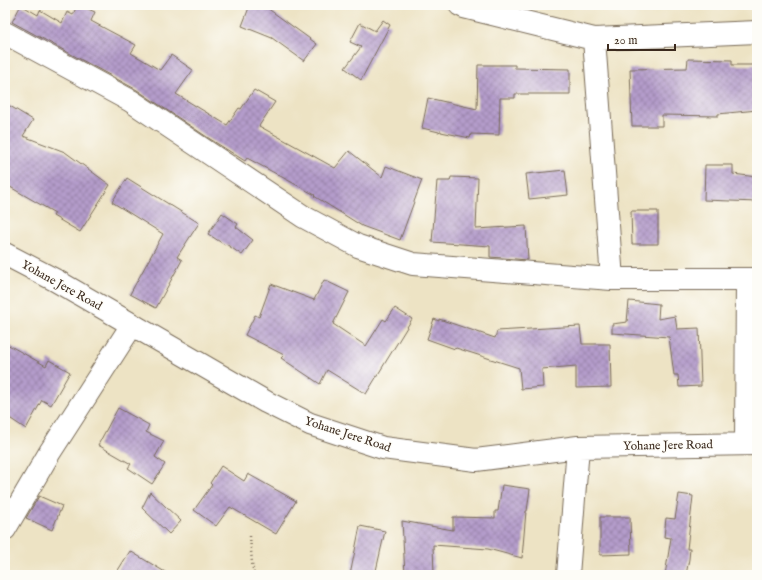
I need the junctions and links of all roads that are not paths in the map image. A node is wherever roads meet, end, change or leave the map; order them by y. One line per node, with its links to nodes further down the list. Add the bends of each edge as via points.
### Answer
1 (460, 5): 4 (street)
2 (757, 32): 4 (street)
3 (5, 33): 6 (street, via 131,100 304,217 358,246 413,264)
4 (594, 39): 6 (street)
5 (5, 254): 8 (street, Yohane Jere Road)
6 (612, 279): 7 (street)
7 (752, 279): 9 (street)
8 (132, 324): 10 (street, Yohane Jere Road, via 266,402 310,424 383,448 476,460); 11 (street, via 50,452)
9 (751, 444): 10 (street, Yohane Jere Road)
10 (578, 447): 12 (street)
11 (5, 529)
12 (568, 575)

